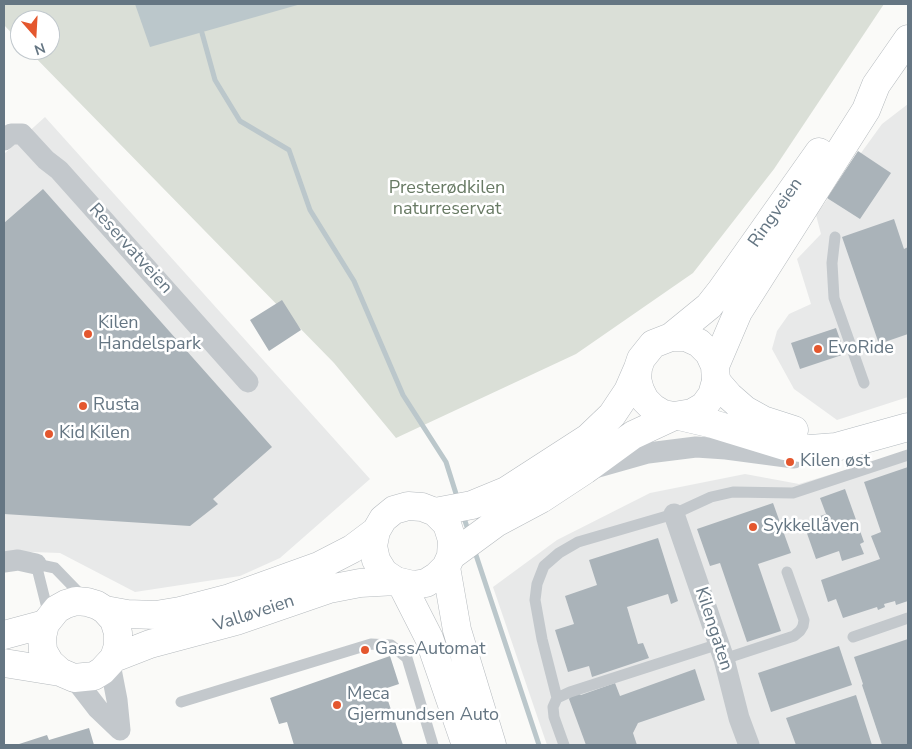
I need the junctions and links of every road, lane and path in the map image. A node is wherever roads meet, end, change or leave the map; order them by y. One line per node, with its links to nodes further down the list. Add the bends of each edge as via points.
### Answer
1 (908, 39): 2 (main road, Ringveien)
2 (876, 85): 5 (main road, Ringveien, via 855,102 709,306); 7 (main road, Ringveien, via 866,110 738,312)
3 (4, 140): 8 (street, Reservatveien, via 11,134 22,134 59,170)
4 (835, 237): 9 (lane, via 832,263 834,298)
5 (671, 337): 6 (main road, Ringveien, via 653,344); 7 (main road, via 686,337 699,343 709,353)
6 (638, 368): 11 (main road, via 637,379 645,400 658,411); 16 (main road, via 612,415 588,438 506,491)
7 (716, 374): 10 (main road, via 729,396 745,410 789,430 836,432); 11 (main road, Ringveien, via 712,395 704,406 692,413)
8 (248, 382)
9 (864, 383)
10 (908, 412)
11 (676, 416): 13 (main road, via 785,446 836,448); 15 (main road, Ringveien, via 633,435)
12 (908, 427): 13 (main road)
13 (866, 440): 15 (street, via 835,455 809,459 696,447 648,453)
14 (908, 455): 17 (lane, via 793,493 733,492 711,497)
15 (585, 470): 19 (main road, Valløveien, via 496,523)
16 (452, 509): 18 (main road, Valløveien, via 408,506 394,510 383,519); 19 (main road, via 446,524)
17 (674, 514): 29 (street, Kilengaten); 33 (lane, via 578,542 559,552 544,566 535,600)
18 (376, 532): 23 (main road, via 373,546 376,560 384,573); 24 (main road, Valløveien, via 352,549 318,566 230,598 180,612 127,614)
19 (460, 551): 23 (main road, Valløveien, via 426,583); 38 (main road, via 457,630)
20 (4, 562): 21 (street, via 18,560)
21 (36, 564): 24 (lane, via 55,568); 26 (lane)
22 (787, 572): 29 (lane, via 804,620 800,631 794,636)
23 (398, 582): 30 (main road, Valløveien, via 360,583 329,589 236,621 150,644); 37 (main road, via 429,638)
24 (96, 606): 26 (main road, Valløveien, via 76,601 66,604); 30 (main road, via 114,620 118,633 118,646)
25 (908, 618): 28 (lane)
26 (47, 620): 27 (main road, Valløveien); 32 (main road, via 42,637 43,651 50,663)
27 (4, 635)
28 (853, 637)
29 (721, 651): 33 (lane); 40 (street, Kilengaten)
30 (112, 661): 32 (main road, Valløveien, via 94,676); 35 (street)
31 (4, 663): 32 (main road, Valløveien)
32 (67, 675): 35 (street)
33 (557, 698): 39 (lane, via 553,707 554,717)
34 (181, 702): 36 (lane, via 371,644 391,645 407,658)
35 (124, 738)
36 (434, 745)
37 (466, 745)
38 (492, 745)
39 (564, 745)
40 (749, 745)

